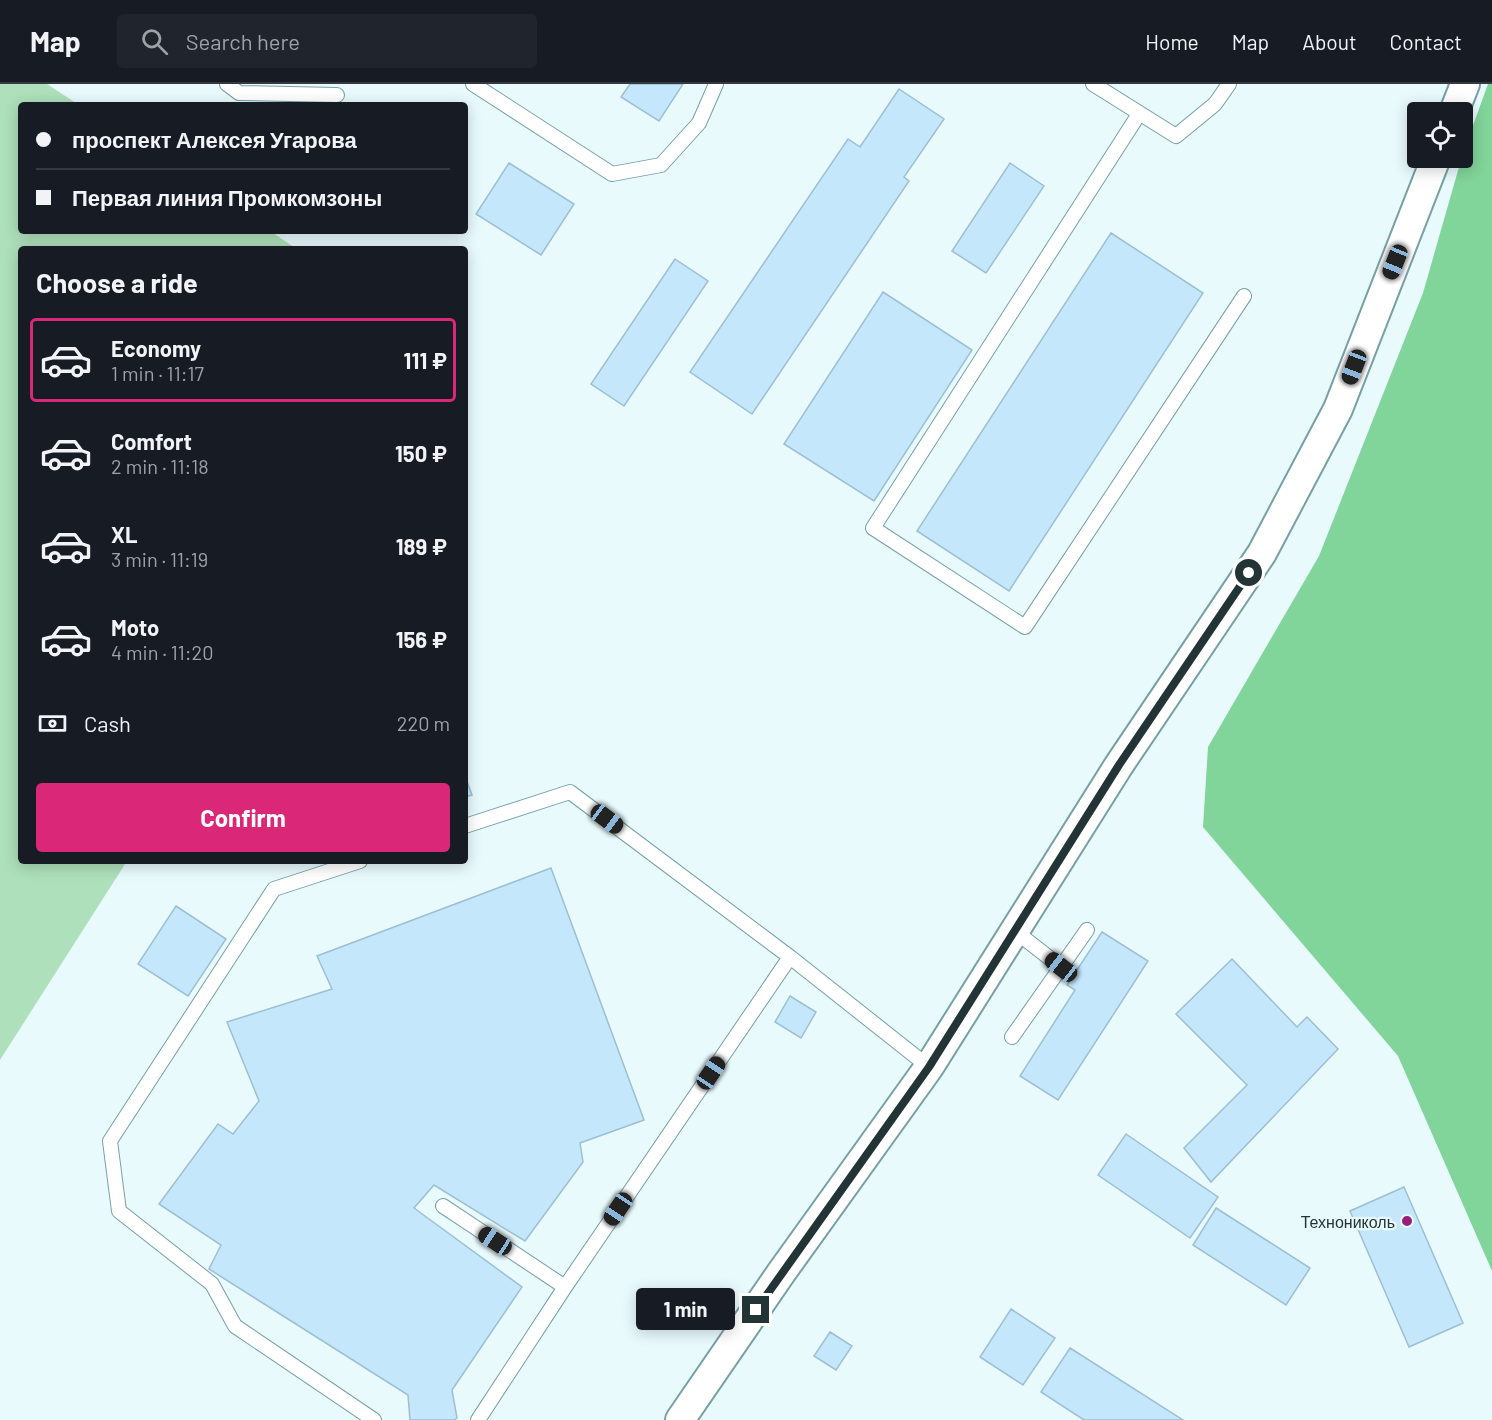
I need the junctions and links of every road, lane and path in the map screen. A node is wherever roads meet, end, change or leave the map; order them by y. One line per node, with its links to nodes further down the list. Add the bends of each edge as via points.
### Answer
1 (227, 84): 7 (lane, via 239,93)
2 (473, 84): 3 (lane, via 612,174 662,165 699,123)
3 (716, 84)
4 (1093, 84): 9 (lane)
5 (1229, 84): 9 (lane, via 1215,104 1176,136)
6 (1465, 84): 8 (street)
7 (337, 95)
8 (1458, 102)
9 (1139, 114): 11 (lane, via 873,528 1025,627)
10 (1432, 168): 15 (street, via 1338,409 1262,553 1119,765)
11 (1244, 296)
12 (468, 825): 16 (lane, via 570,792)
13 (351, 864): 22 (lane, via 274,889 110,1141 119,1210 212,1284 236,1326)
14 (1087, 930): 17 (lane)
15 (1015, 931): 17 (lane); 19 (street)
16 (790, 957): 19 (lane); 21 (lane)
17 (1061, 967): 18 (lane)
18 (1012, 1036)
19 (929, 1067): 24 (street)
20 (443, 1206): 21 (lane)
21 (565, 1287): 23 (lane)
22 (374, 1420)
23 (478, 1420)
24 (680, 1420)

